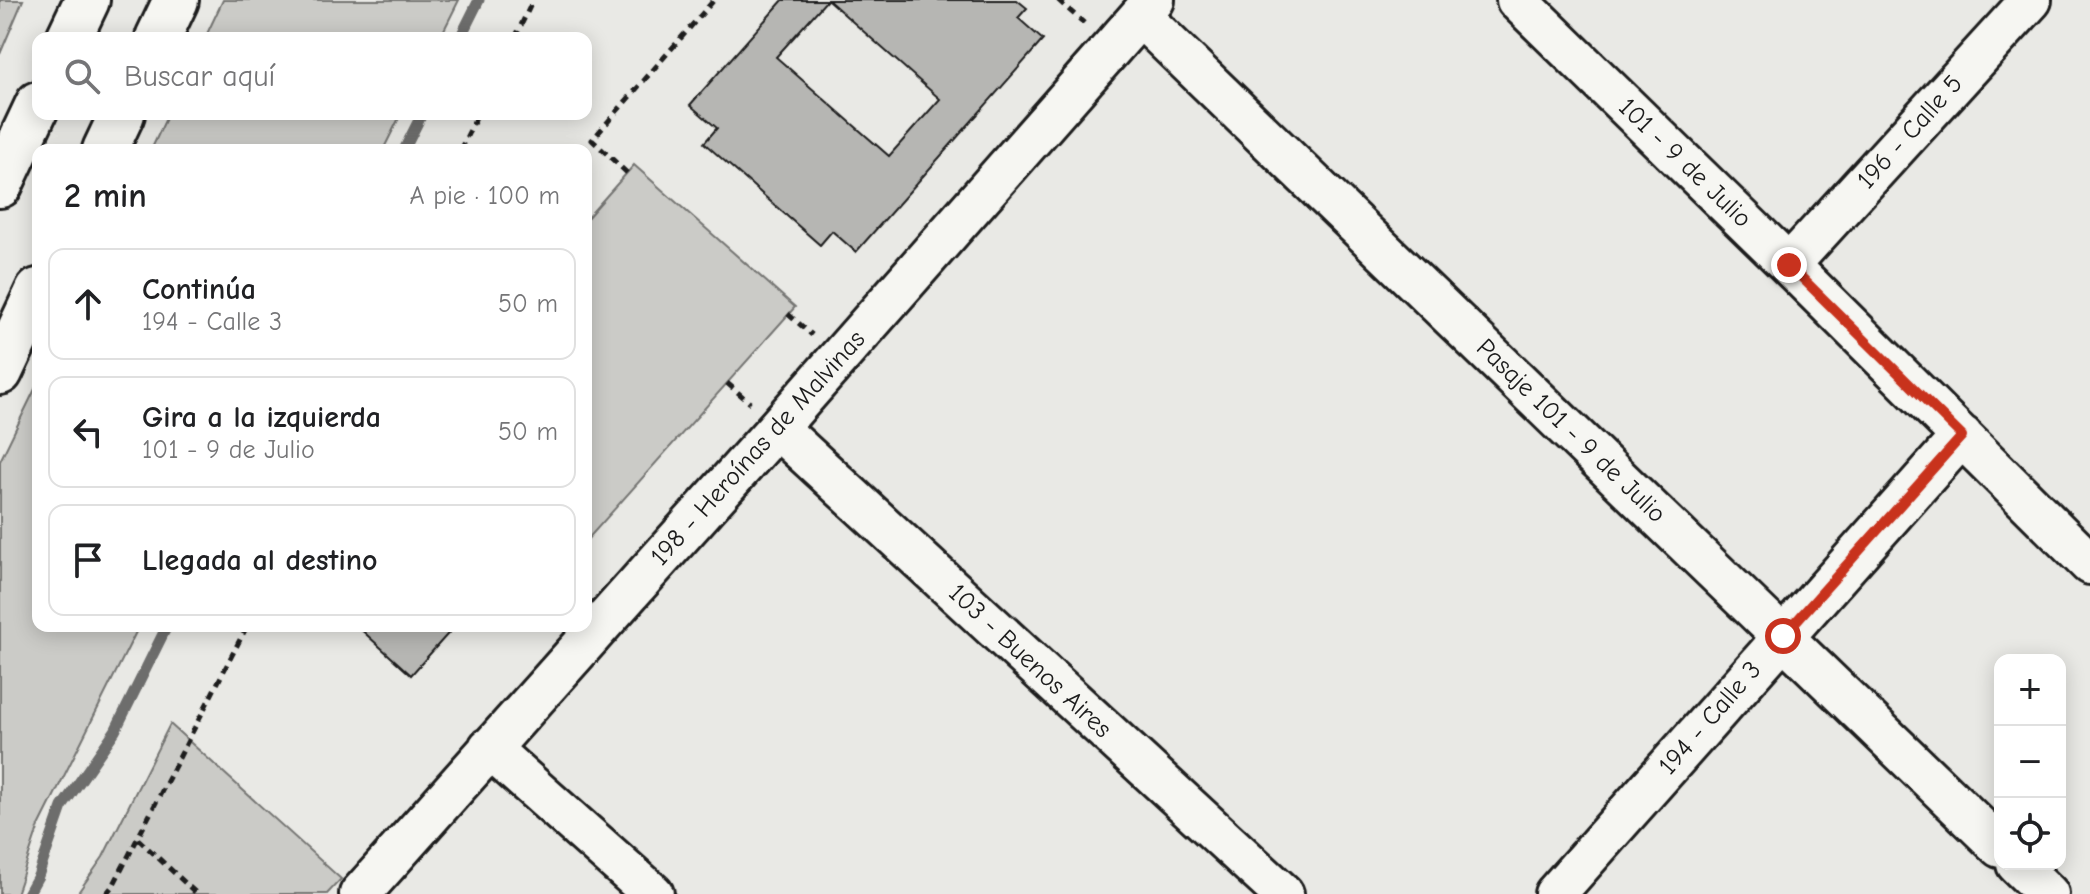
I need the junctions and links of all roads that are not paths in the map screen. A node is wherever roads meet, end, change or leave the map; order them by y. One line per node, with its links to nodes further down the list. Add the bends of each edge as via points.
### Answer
1 (87, 0): 6 (highway)
2 (176, 0): 7 (highway)
3 (1517, 0): 12 (street, 101 - 9 de Julio)
4 (2031, 0): 12 (street, 196 - Calle 5)
5 (1147, 8): 15 (street, 198 - Heroínas de Malvinas); 20 (street, Pasaje 101 - 9 de Julio)
6 (72, 32)
7 (161, 32)
8 (32, 117): 11 (highway)
9 (119, 120): 10 (highway)
10 (108, 144)
11 (0, 185)
12 (1789, 265): 16 (street, 101 - 9 de Julio)
13 (32, 304): 14 (highway)
14 (0, 372)
15 (767, 418): 18 (street, 198 - Heroínas de Malvinas); 26 (street, 103 - Buenos Aires)
16 (1962, 436): 17 (street, 101 - 9 de Julio); 20 (street, 194 - Calle 3)
17 (2090, 564)
18 (592, 626)
19 (587, 632): 21 (street, 198 - Heroínas de Malvinas)
20 (1783, 636): 22 (street, Pasaje 101 - 9 de Julio); 27 (street, 194 - Calle 3)
21 (489, 748): 24 (street, 198 - Heroínas de Malvinas); 25 (street)
22 (1994, 841)
23 (2023, 870): 28 (street)
24 (360, 894)
25 (653, 894)
26 (1283, 894)
27 (1555, 894)
28 (2048, 894)

